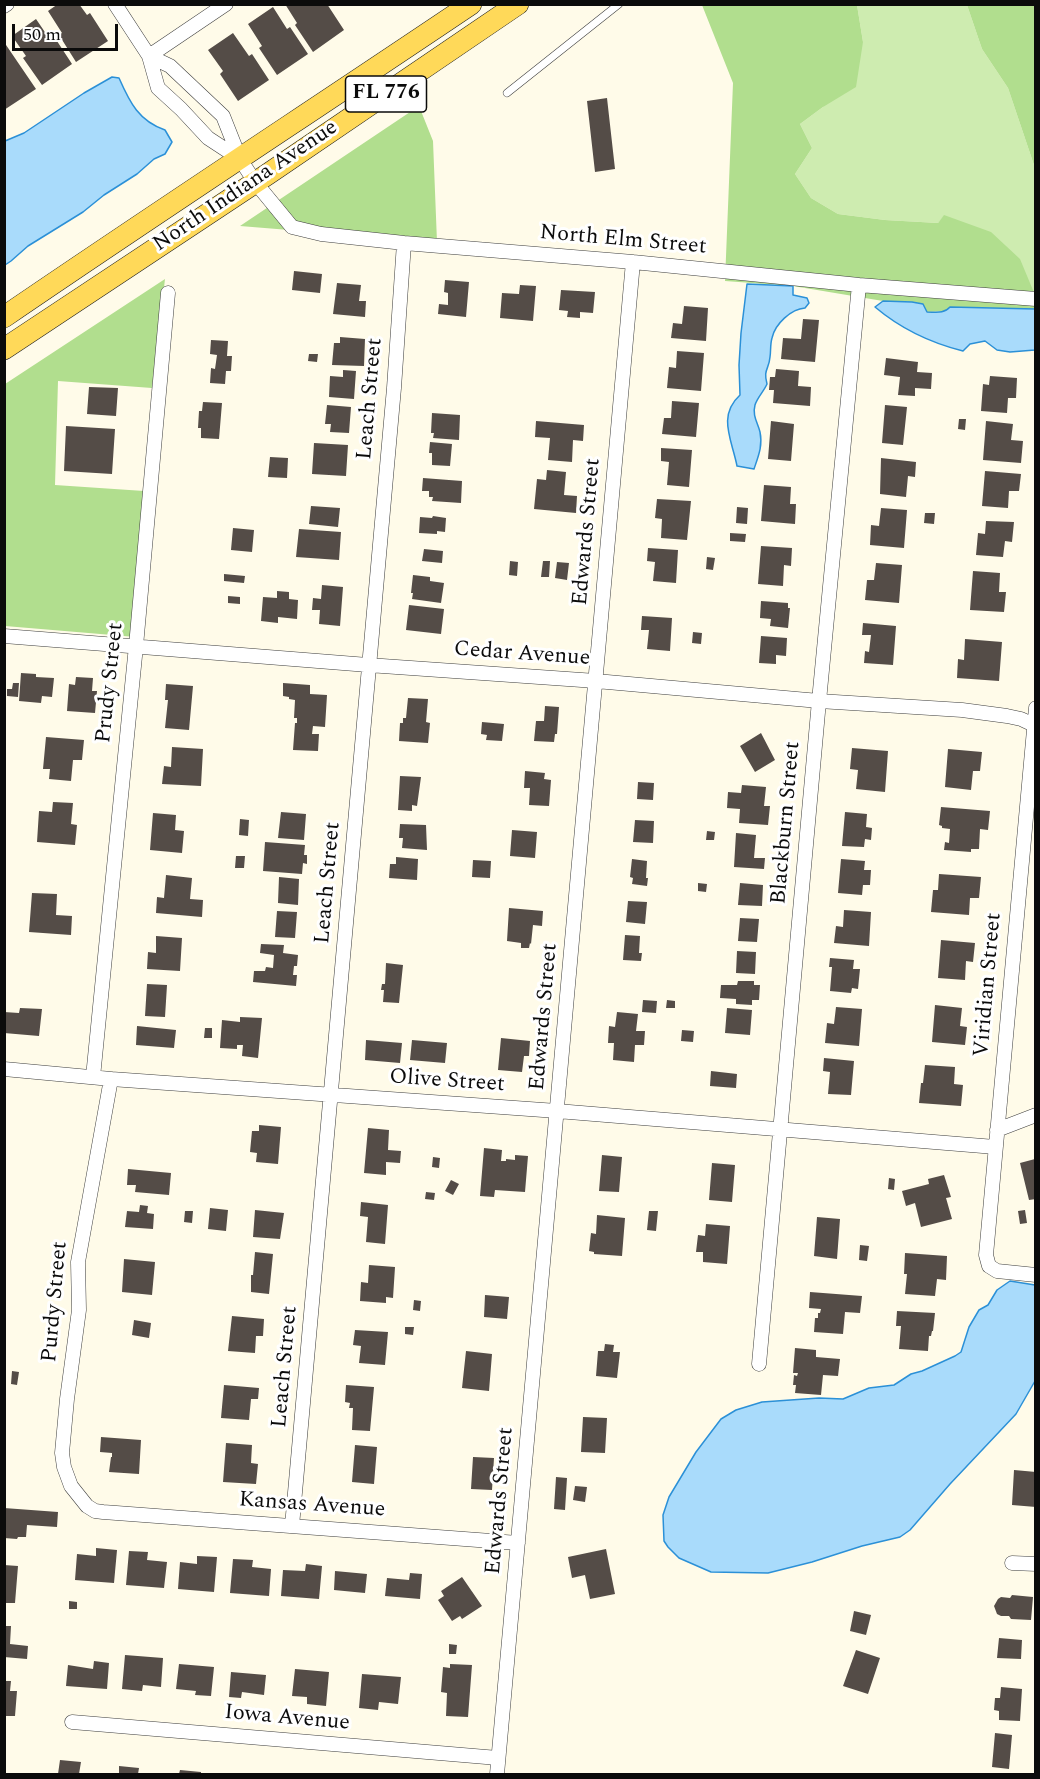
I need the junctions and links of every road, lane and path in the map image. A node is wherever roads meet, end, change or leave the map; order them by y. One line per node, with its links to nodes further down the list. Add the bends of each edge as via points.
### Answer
1 (115, 4): 6 (street)
2 (226, 4): 6 (street)
3 (471, 4): 10 (main road, North Indiana Avenue / FL 776)
4 (518, 4): 11 (main road, North Indiana Avenue / FL 776)
5 (620, 4): 8 (lane)
6 (149, 56): 7 (street, via 170,66); 9 (street, via 158,88)
7 (197, 91): 9 (street); 10 (street, via 223,116)
8 (507, 93)
9 (181, 109): 10 (street, via 208,138)
10 (240, 159): 11 (street, North Elm Street); 17 (main road, North Indiana Avenue / FL 776)
11 (255, 183): 12 (street, North Elm Street, via 292,227); 18 (main road, North Indiana Avenue / FL 776)
12 (404, 243): 13 (street, North Elm Street); 21 (street, Leach Street)
13 (633, 262): 14 (street, North Elm Street); 22 (street, Edwards Street)
14 (859, 285): 16 (street, North Elm Street); 23 (street, Blackburn Street)
15 (168, 293): 20 (street, Prudy Street)
16 (1035, 299)
17 (4, 317)
18 (4, 349)
19 (4, 636): 20 (street, Cedar Avenue)
20 (136, 646): 21 (street, Cedar Avenue); 27 (street, Prudy Street)
21 (368, 665): 22 (street, Cedar Avenue); 29 (street, Leach Street)
22 (596, 681): 23 (street, Cedar Avenue); 30 (street, Edwards Street)
23 (819, 700): 25 (street, Cedar Avenue, via 962,710 1021,719); 33 (street, Blackburn Street)
24 (1035, 708): 25 (street, Viridian Street)
25 (1035, 726): 32 (street, Viridian Street)
26 (4, 1070): 27 (street, Olive Street)
27 (93, 1077): 28 (street, Olive Street)
28 (111, 1079): 29 (street, Olive Street); 37 (street, Purdy Street, via 78,1262 79,1311 62,1453 71,1486 87,1506)
29 (331, 1095): 30 (street, Olive Street); 38 (street, Leach Street)
30 (557, 1111): 33 (street, Olive Street); 39 (street, Edwards Street)
31 (1035, 1115): 32 (street)
32 (997, 1130): 34 (street, Viridian Street)
33 (780, 1131): 34 (street, Olive Street); 36 (street, Blackburn Street)
34 (995, 1147): 35 (street, Viridian Street, via 986,1256 989,1266)
35 (1035, 1275)
36 (759, 1364)
37 (103, 1512): 38 (street, Kansas Avenue)
38 (292, 1526): 39 (street, Kansas Avenue)
39 (518, 1543): 43 (street, Edwards Street)
40 (1012, 1563): 41 (street)
41 (1035, 1564)
42 (72, 1722): 43 (street, Iowa Avenue)
43 (498, 1758): 44 (street, Edwards Street)
44 (497, 1774)

